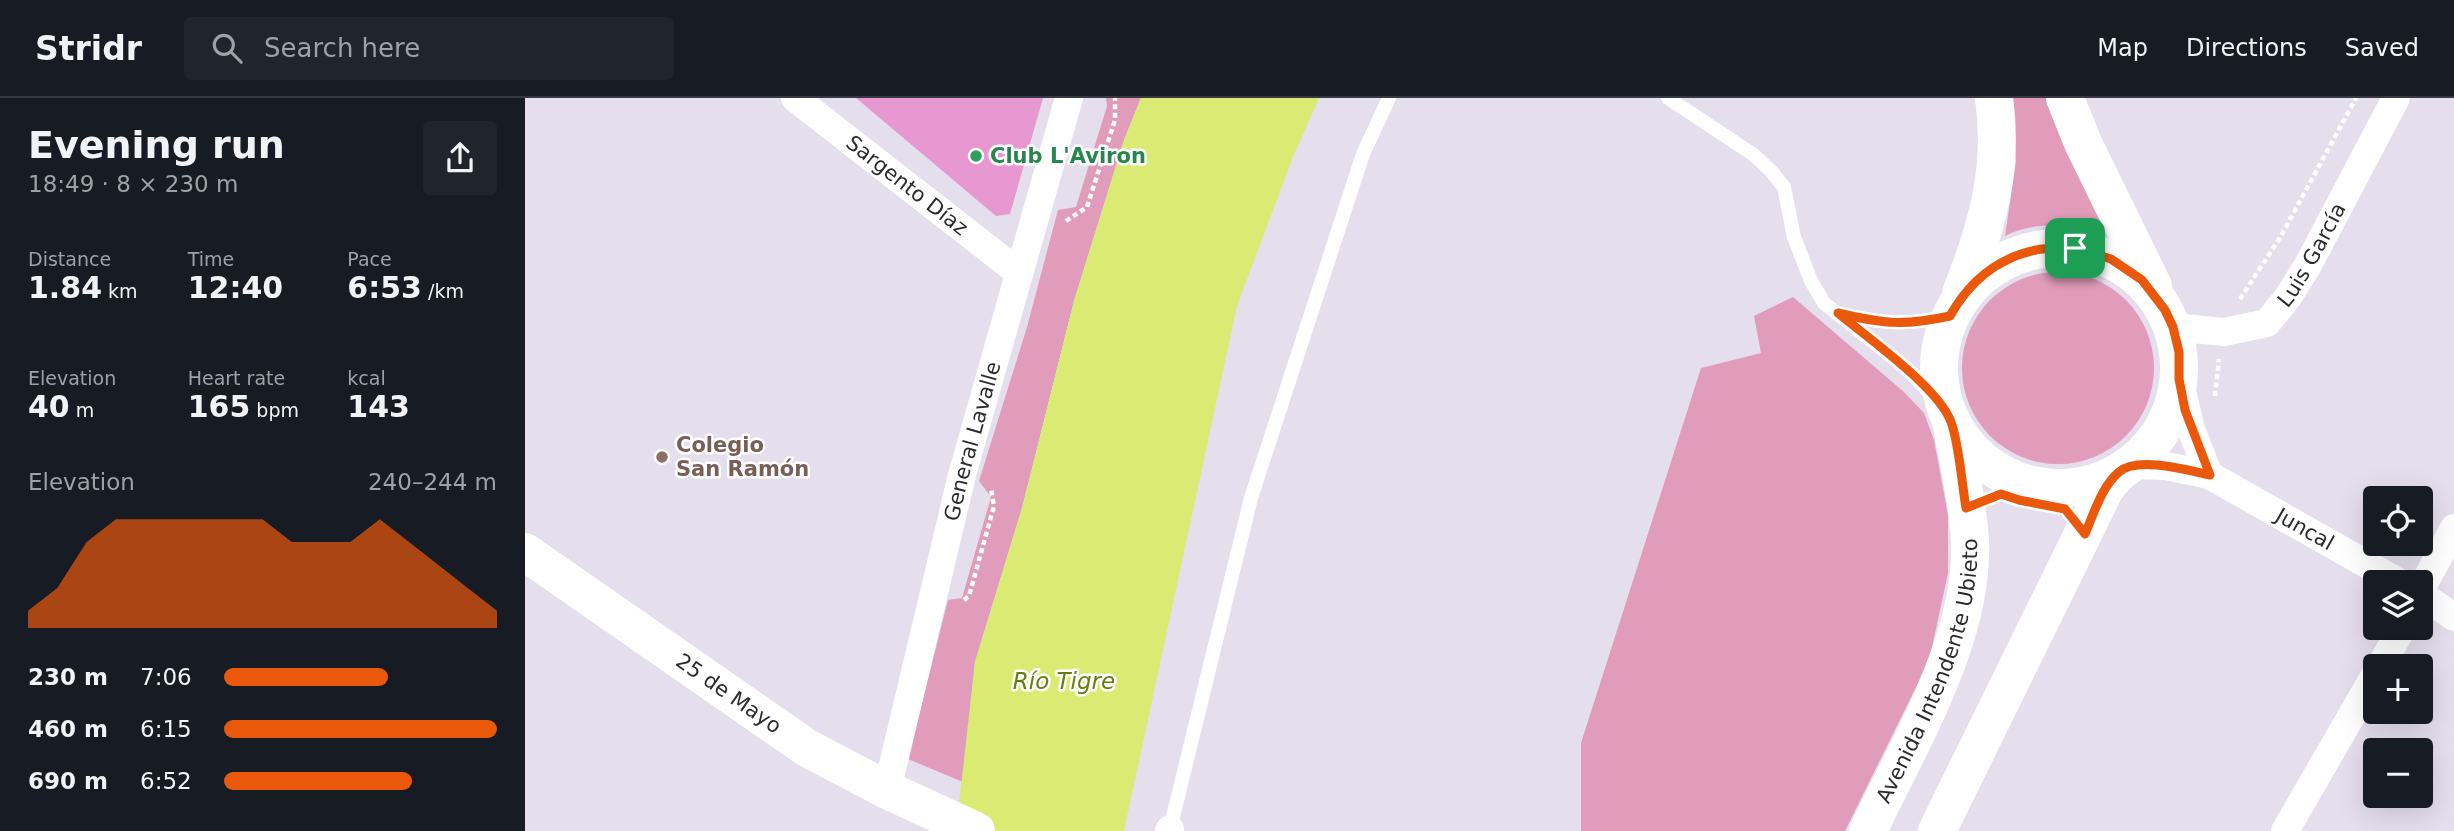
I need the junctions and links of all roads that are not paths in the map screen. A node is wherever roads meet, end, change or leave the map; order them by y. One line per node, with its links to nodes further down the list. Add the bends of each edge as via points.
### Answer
1 (795, 98): 8 (street, Sargento Díaz)
2 (1069, 98): 8 (street, General Lavalle)
3 (1389, 98): 25 (lane, via 1363,154 1251,498)
4 (1668, 98): 10 (lane, via 1754,155 1778,179 1811,281 1824,303)
5 (1994, 98): 9 (main road, via 1998,154 1994,188)
6 (2066, 98): 11 (main road, via 2083,143)
7 (2396, 98): 11 (street, Luis García, via 2308,265 2266,323 2224,332)
8 (1018, 272): 23 (street, General Lavalle, via 962,475)
9 (1955, 307): 10 (lane, via 1914,323 1877,322); 11 (main road, via 1973,284 2002,261 2038,249 2075,248 2111,259 2142,280); 13 (main road, via 1938,358)
10 (1838, 313): 13 (lane, via 1906,368)
11 (2169, 318): 12 (main road, via 2179,352)
12 (2179, 379): 14 (main road, via 2170,415 2150,446); 15 (street, via 2191,429)
13 (1947, 414): 14 (main road, via 1972,452 1997,471 2026,483 2056,488 2088,484); 26 (main road, Avenida Intendente Ubieto, via 1966,508 1968,582 1962,615 1944,670)
14 (2125, 468): 15 (street, Juncal, via 2166,466); 27 (main road, via 2106,487)
15 (2210, 475): 18 (street, Juncal)
16 (2454, 528): 19 (street)
17 (525, 552): 23 (main road, 25 de Mayo, via 807,748)
18 (2377, 570)
19 (2432, 570)
20 (2433, 602): 21 (street)
21 (2454, 617)
22 (2363, 696): 28 (street)
23 (887, 790): 24 (main road, 25 de Mayo)
24 (961, 824)
25 (1170, 830)
26 (1868, 831)
27 (1937, 831)
28 (2285, 831)

